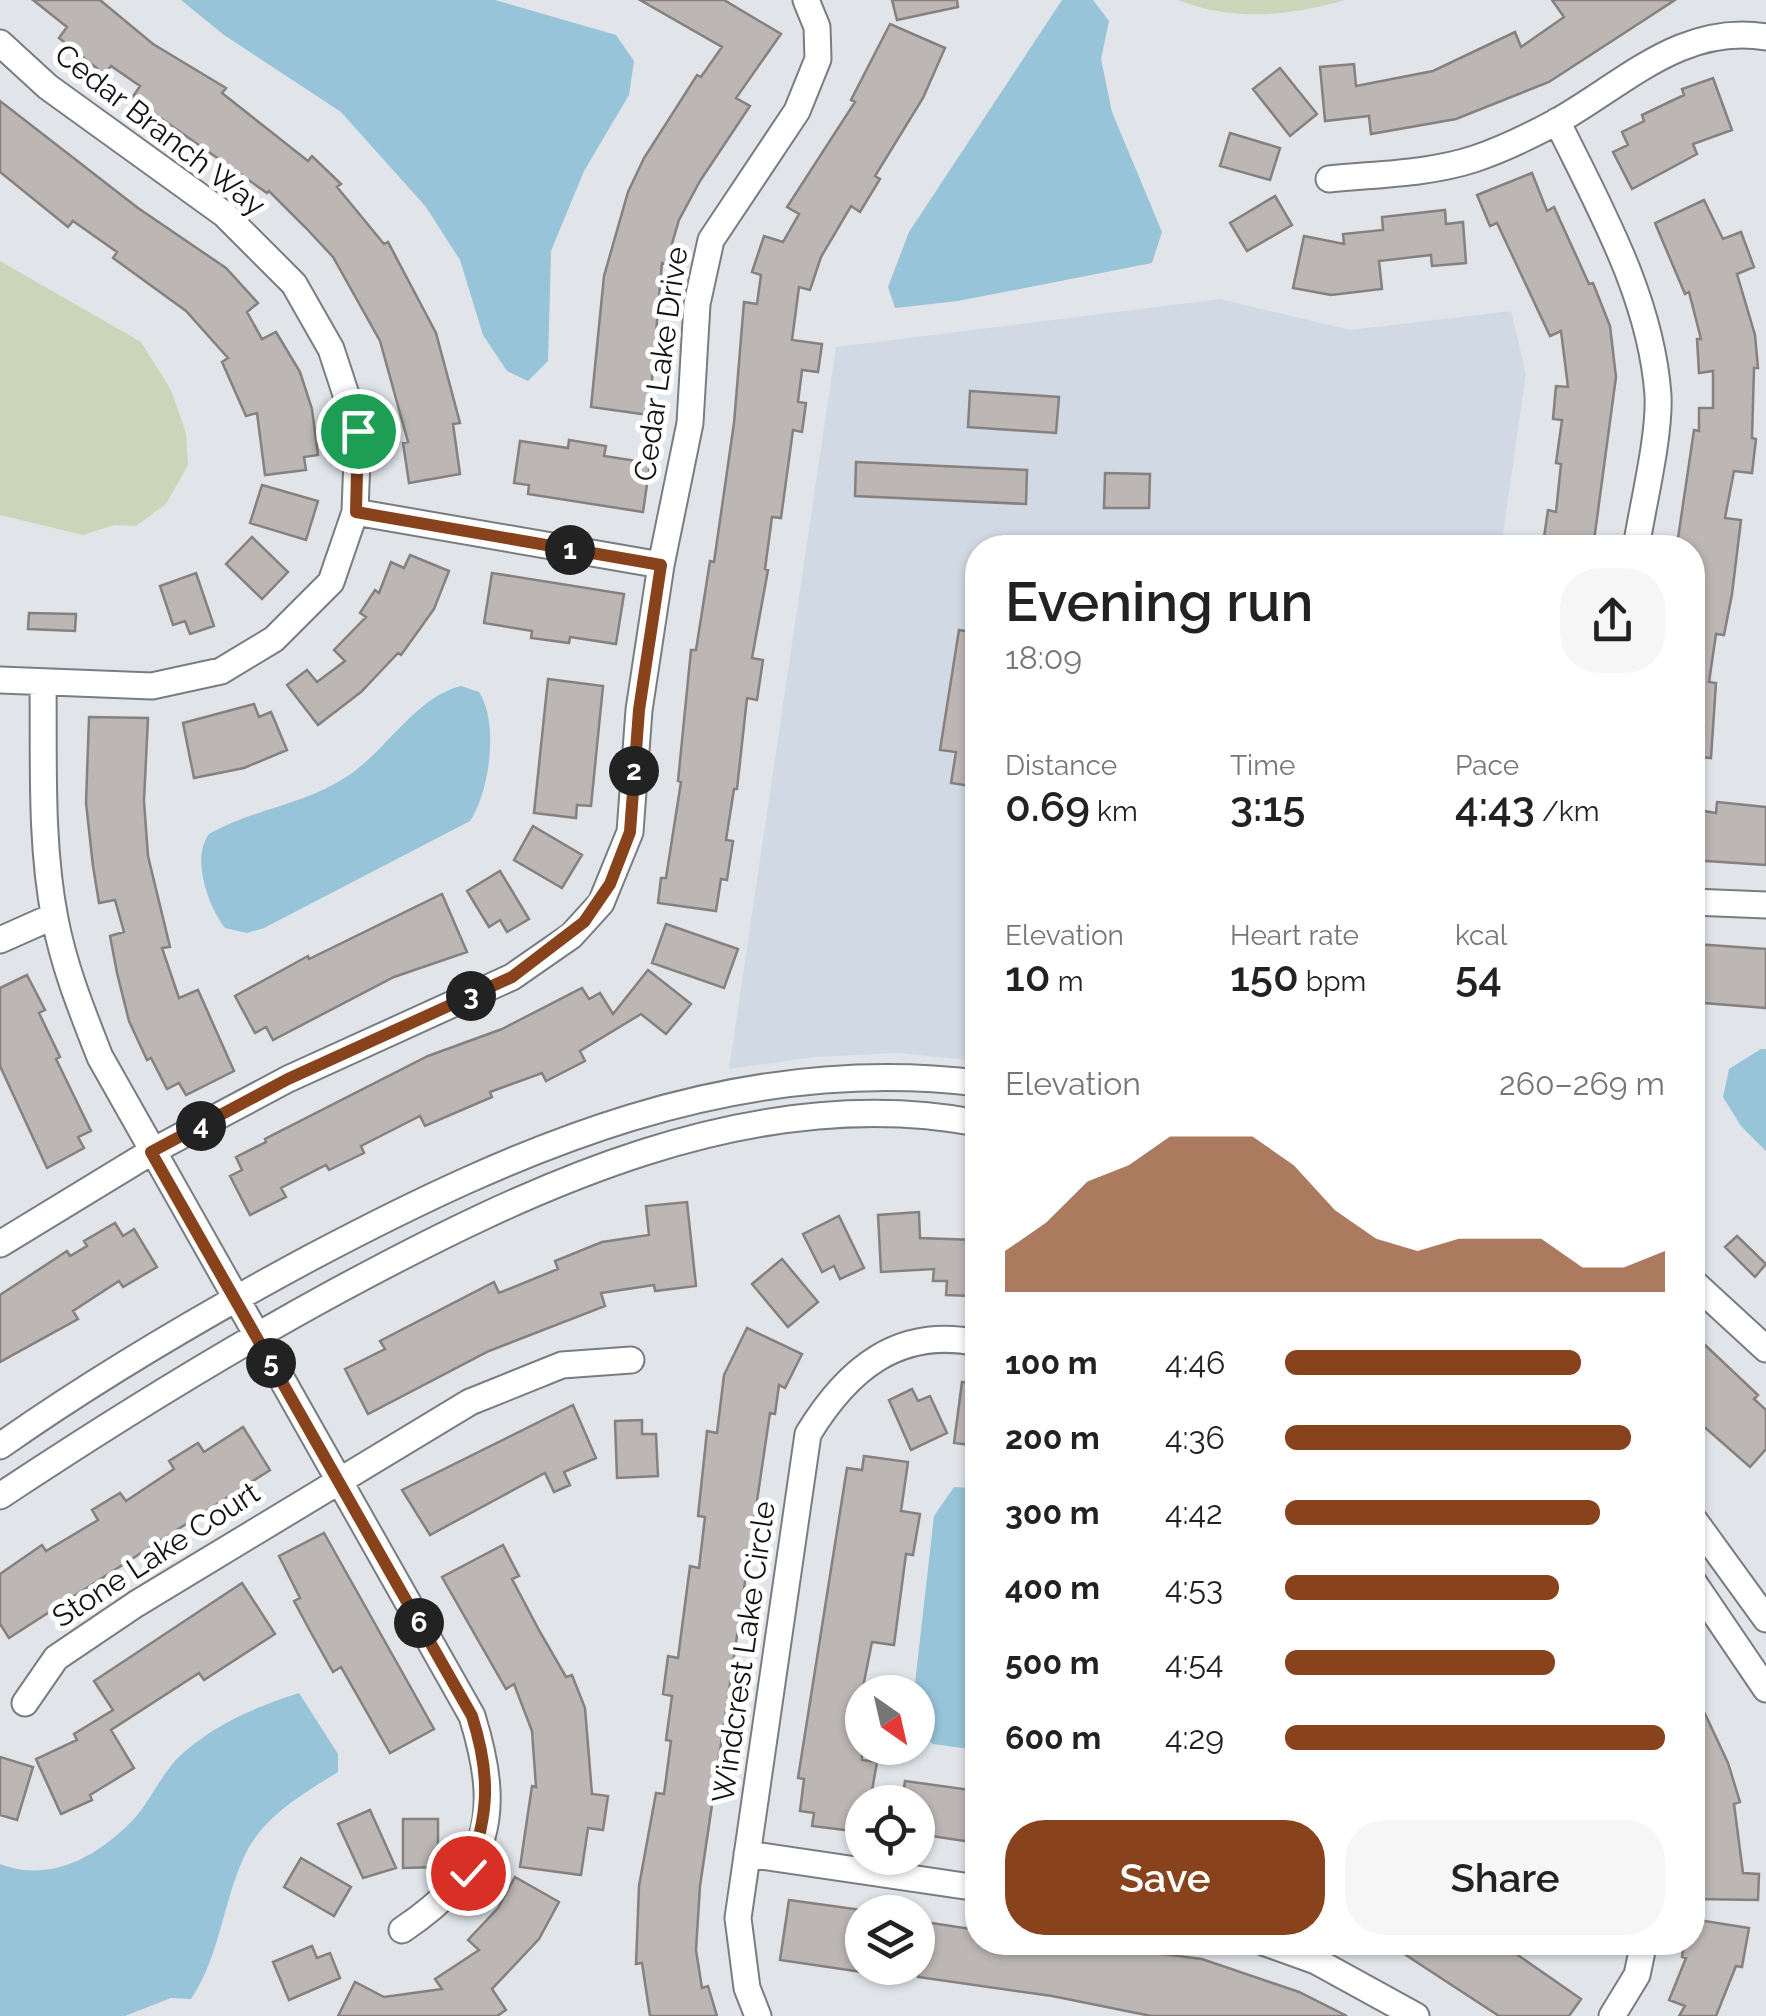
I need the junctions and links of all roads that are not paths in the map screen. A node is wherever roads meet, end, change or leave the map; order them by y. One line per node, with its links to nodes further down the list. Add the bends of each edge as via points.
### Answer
1 (806, 0): 8 (street, Cedar Lake Drive, via 818,58 797,111 711,240 698,304 690,423)
2 (1766, 37): 4 (street, via 1741,33 1686,44 1629,72)
3 (0, 43): 6 (street, Cedar Branch Way, via 48,87 224,214 294,284 331,349 358,431)
4 (1558, 121): 5 (street, via 1473,159); 7 (street, via 1617,243 1643,316 1658,397)
5 (1328, 179)
6 (356, 512): 8 (street); 10 (street, Cedar Branch Way, via 330,582 274,639 221,671 152,686)
7 (1638, 535)
8 (661, 565): 19 (street, Cedar Lake Drive, via 639,710 630,832 610,884 584,922 512,977 288,1079)
9 (0, 680): 10 (street, Cedar Branch Way)
10 (42, 682): 13 (street)
11 (1705, 903): 12 (street)
12 (1766, 905)
13 (54, 916): 14 (street); 19 (street, via 68,976 100,1057)
14 (0, 940)
15 (874, 1076): 16 (street); 17 (street); 22 (street, via 710,1096 540,1146 460,1180)
16 (965, 1082)
17 (875, 1113): 18 (street); 23 (street, via 763,1122 592,1170 495,1209)
18 (965, 1120)
19 (151, 1152): 20 (street, Cedar Lake Drive); 22 (street)
20 (0, 1244)
21 (1705, 1293): 25 (street)
22 (235, 1299): 23 (street); 27 (street)
23 (255, 1335): 28 (street); 29 (street)
24 (965, 1340): 35 (street, Windcrest Lake Circle, via 912,1342 873,1361 834,1393 808,1434)
25 (1766, 1349)
26 (631, 1360): 28 (street, Stone Lake Court, via 562,1364 470,1402)
27 (0, 1446)
28 (338, 1479): 34 (street, Stone Lake Court, via 56,1658); 37 (street, via 472,1716 486,1762 484,1827 468,1873 441,1903)
29 (0, 1496)
30 (1705, 1535): 32 (street)
31 (1705, 1599): 33 (street)
32 (1766, 1619)
33 (1766, 1688)
34 (25, 1702)
35 (748, 1854): 36 (street); 41 (street, Windcrest Lake Circle, via 738,1918 747,1988)
36 (965, 1886)
37 (402, 1930)
38 (1299, 1955): 40 (street)
39 (1641, 1955): 42 (street)
40 (1407, 2014)
41 (758, 2016)
42 (1612, 2016)

